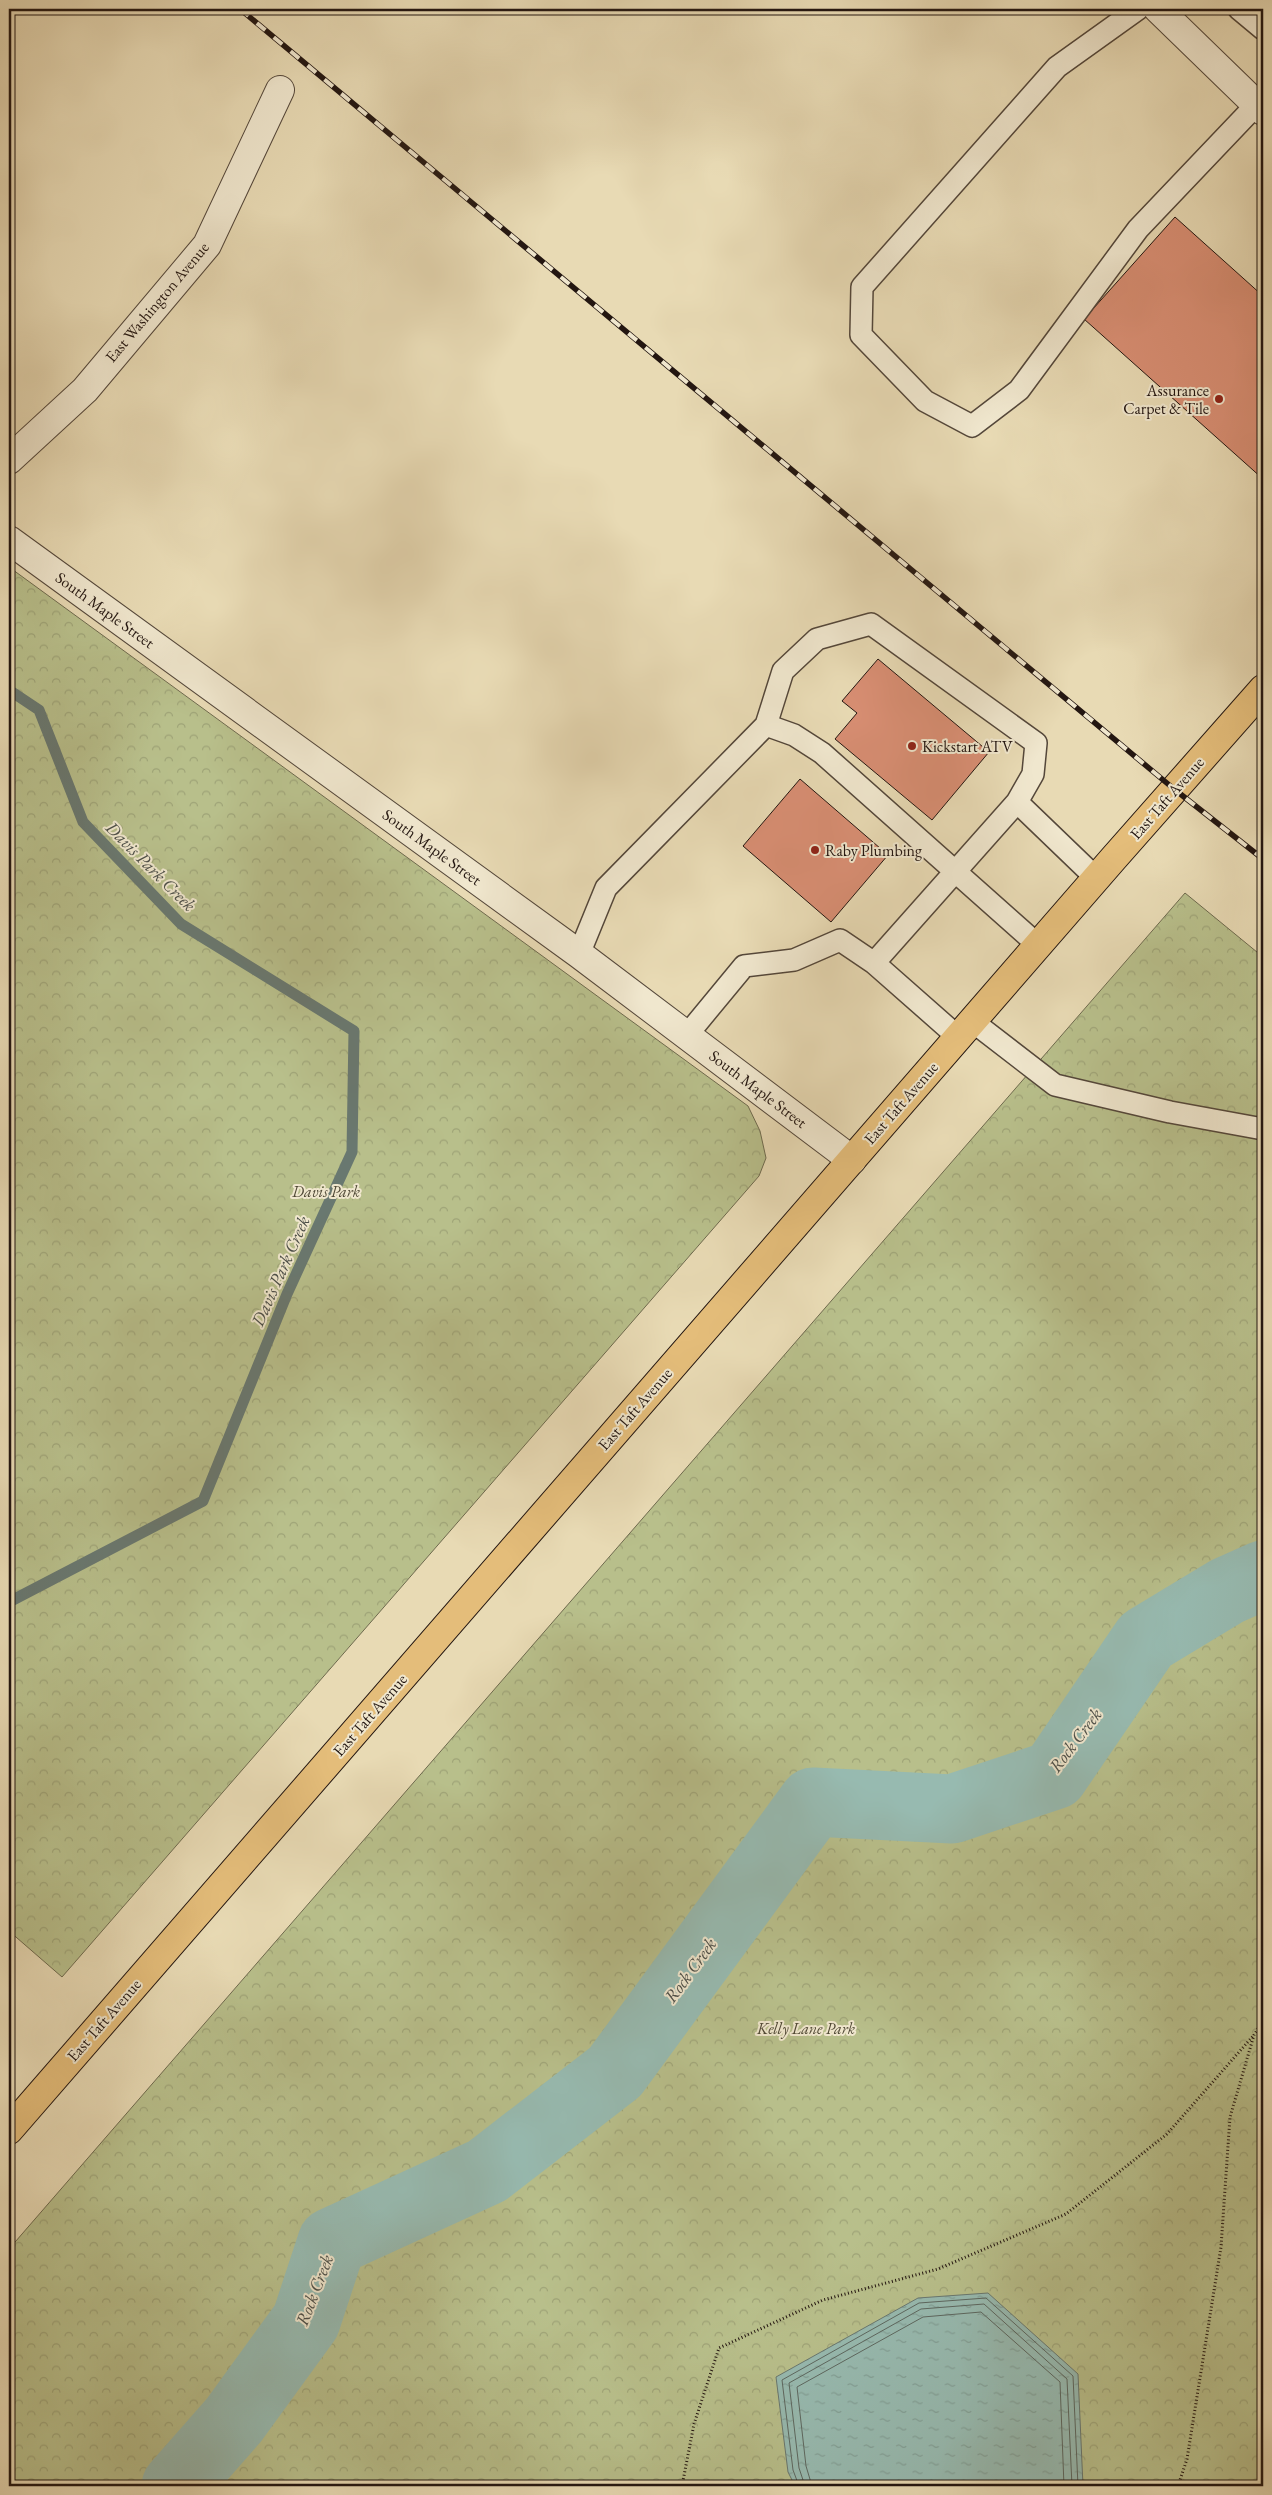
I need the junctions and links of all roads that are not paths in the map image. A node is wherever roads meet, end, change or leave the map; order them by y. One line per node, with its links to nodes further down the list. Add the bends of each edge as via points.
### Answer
1 (1138, 9): 6 (lane, via 1057,67 862,287 861,335 925,401 972,426 1018,390 1138,229)
2 (1239, 9): 4 (lane)
3 (1169, 12): 6 (street)
4 (1263, 29)
5 (280, 90): 7 (street, East Washington Avenue, via 207,245 85,390)
6 (1260, 108)
7 (9, 460)
8 (9, 540): 15 (street, South Maple Street)
9 (1263, 689): 13 (main road, East Taft Avenue)
10 (766, 725): 11 (lane, via 783,671 817,639 871,624 1036,743 1033,774); 12 (lane, via 794,735 822,753); 15 (lane, via 606,888)
11 (1017, 802): 12 (lane); 13 (lane)
12 (954, 871): 14 (lane); 16 (lane)
13 (1096, 878): 14 (main road, East Taft Avenue)
14 (1038, 945): 17 (main road, East Taft Avenue)
15 (579, 954): 18 (street, South Maple Street)
16 (874, 963): 17 (lane); 18 (lane, via 840,940 794,960 744,966)
17 (965, 1029): 19 (lane, via 1055,1086); 20 (main road, East Taft Avenue)
18 (687, 1035): 20 (street, South Maple Street)
19 (1263, 1129)
20 (852, 1160): 21 (main road, East Taft Avenue)
21 (9, 2130)

